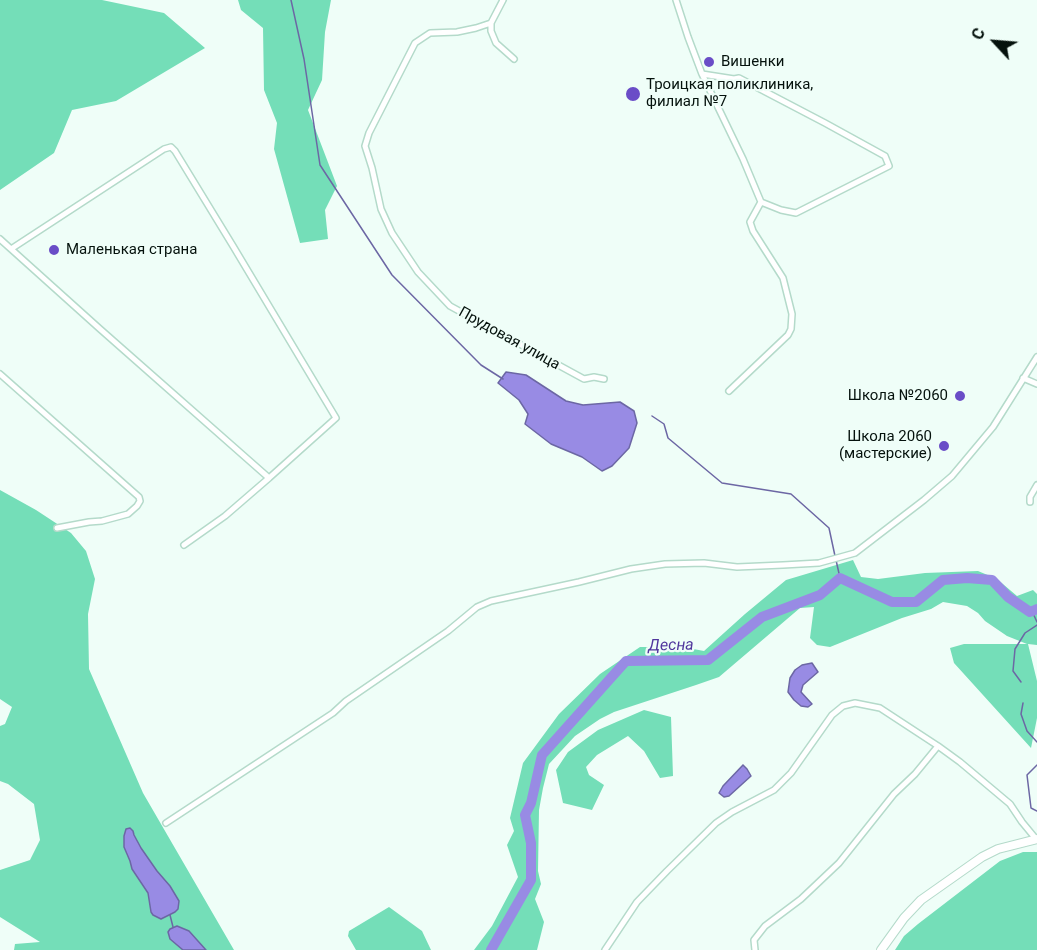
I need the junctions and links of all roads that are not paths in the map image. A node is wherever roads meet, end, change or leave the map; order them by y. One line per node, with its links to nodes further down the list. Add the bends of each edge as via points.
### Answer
1 (503, 0): 3 (street)
2 (676, 0): 5 (street)
3 (491, 23): 4 (street, via 496,43); 12 (street, Прудовая улица, via 457,32 430,33 415,43 365,146 381,209 418,272 450,306 584,379)
4 (514, 59)
5 (702, 74): 6 (street); 6 (street, via 739,78 885,156 889,166 796,213)
6 (761, 202): 14 (street, via 750,222 783,278 792,314 791,329)
7 (0, 239): 8 (street)
8 (11, 249): 15 (street); 15 (street, via 171,147 336,418)
9 (1037, 357): 11 (street)
10 (0, 374): 18 (street, via 139,497 137,506 128,514)
11 (1023, 378): 13 (street); 21 (street, via 993,427 952,476 855,554 819,563 737,567 665,564 491,601 477,607 333,713)
12 (604, 379)
13 (1037, 384)
14 (729, 391)
15 (269, 478): 19 (street)
16 (1037, 485): 17 (street)
17 (1030, 502)
18 (57, 528)
19 (184, 545)
20 (938, 746): 22 (street, via 1010,804); 23 (street, via 880,708 855,703 843,706 774,790 716,823 666,871 637,902); 24 (street, via 838,863 801,899 765,926 754,939)
21 (166, 823)
22 (1036, 839): 25 (street, via 982,857 921,900)
23 (605, 950)
24 (755, 950)
25 (881, 950)

